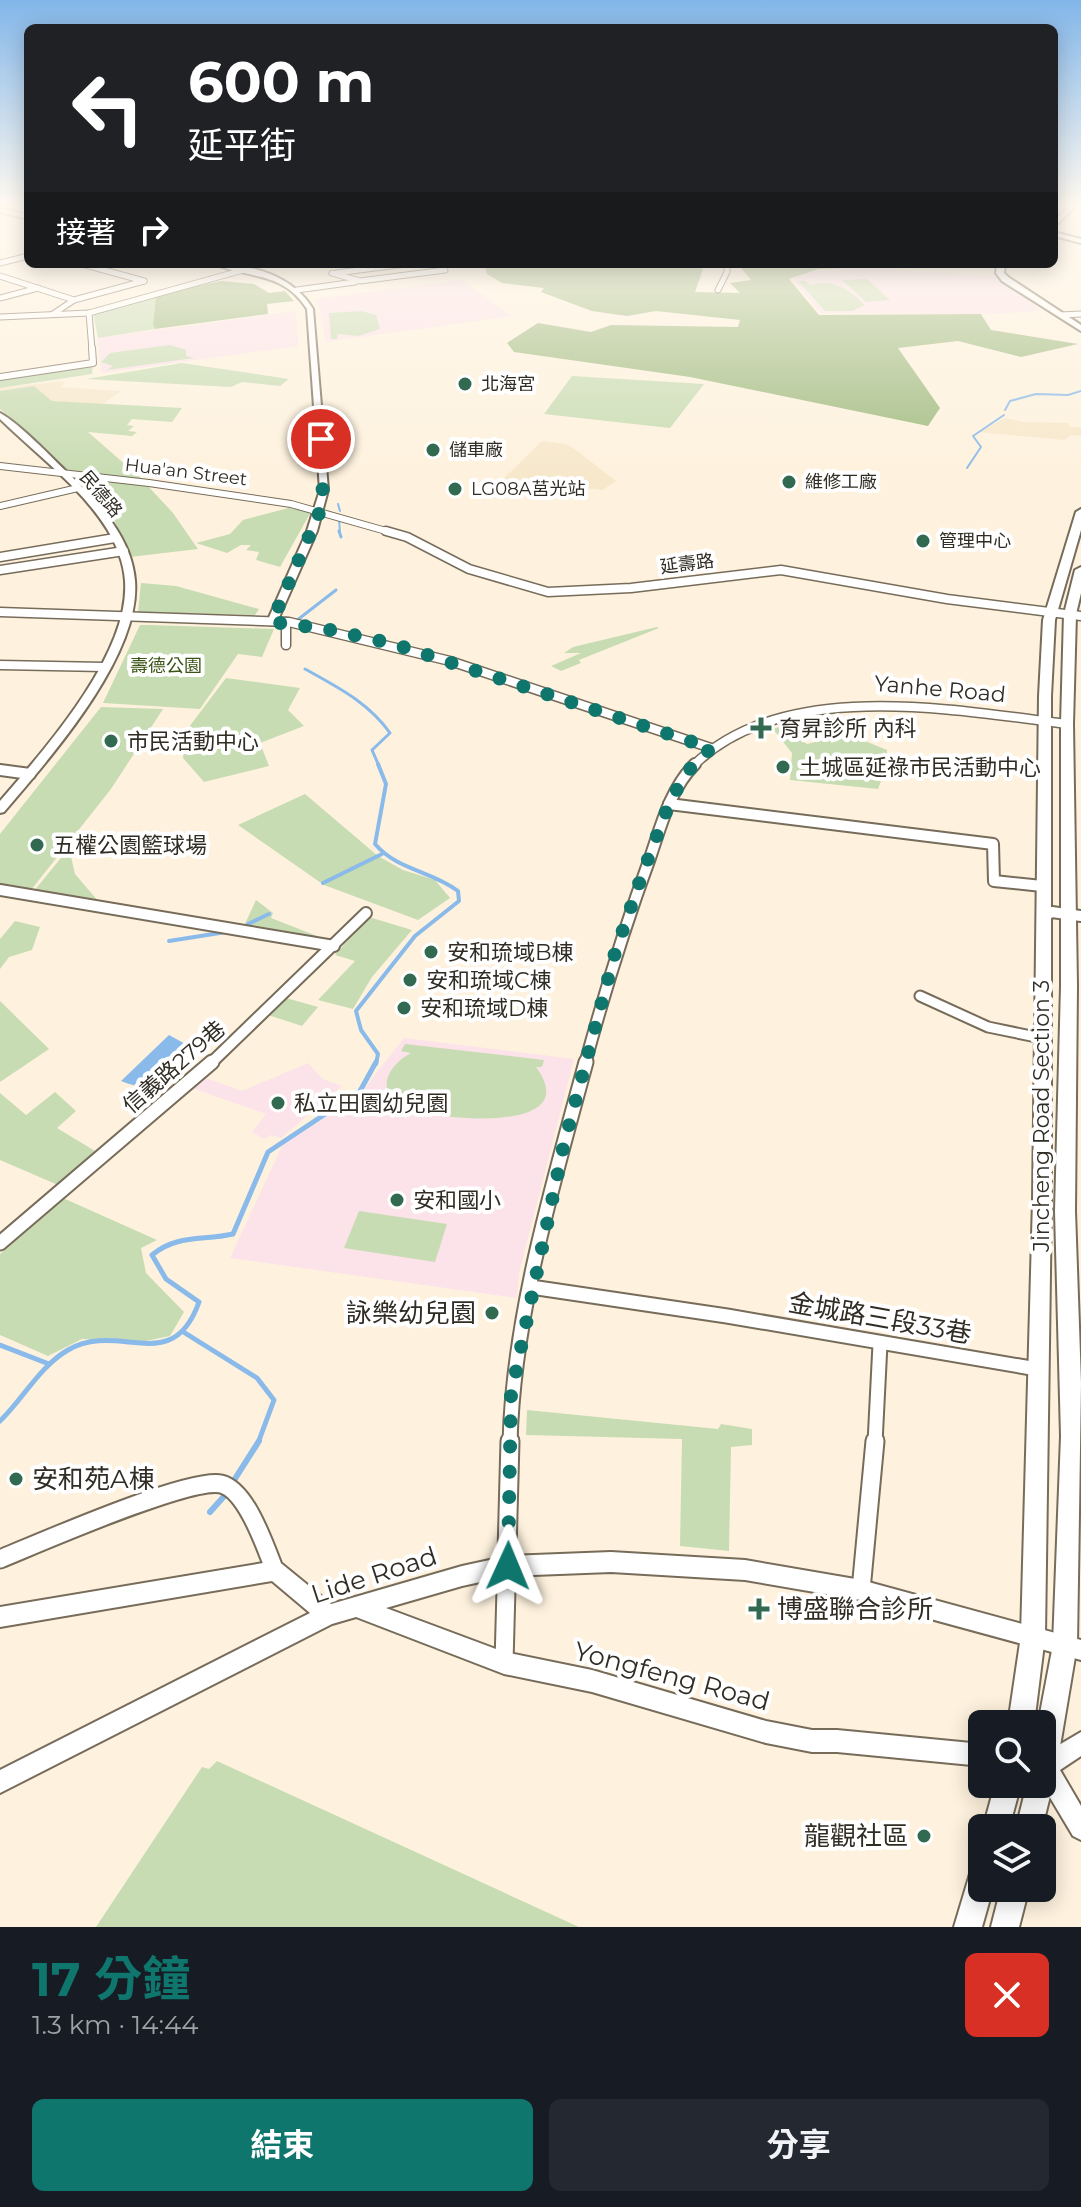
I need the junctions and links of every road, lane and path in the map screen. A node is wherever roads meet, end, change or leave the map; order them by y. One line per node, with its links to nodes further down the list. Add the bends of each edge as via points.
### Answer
1 (62, 296): 7 (street)
2 (89, 296): 7 (street)
3 (147, 296): 8 (street)
4 (301, 296): 20 (street, via 310,309 314,349 324,478)
5 (1037, 296): 11 (main road)
6 (1043, 296): 11 (main road)
7 (74, 300): 10 (street)
8 (89, 313): 10 (street); 14 (street, via 93,363)
9 (0, 314): 10 (street)
10 (51, 315)
11 (1073, 315): 12 (main road); 13 (main road)
12 (1081, 322)
13 (1081, 329)
14 (0, 377)
15 (0, 415): 17 (street, 民德路)
16 (0, 466): 17 (street, Hua'an Street)
17 (61, 471): 18 (street, 民德路); 20 (street, Hua'an Street, via 245,495)
18 (78, 488): 19 (street); 22 (street, 民德路)
19 (0, 506)
20 (320, 511): 27 (street, 延壽路, via 407,537 469,569 548,592 781,570); 31 (street)
21 (1081, 512): 27 (main road, Jincheng Road Section 3)
22 (115, 538): 23 (street, 民德路); 24 (street)
23 (124, 551): 25 (street); 30 (street, 民德路, via 130,589)
24 (0, 557)
25 (0, 570)
26 (1081, 570): 29 (main road, Jincheng Road Section 3)
27 (1051, 611): 29 (street, 延壽路); 36 (main road, Jincheng Road Section 3)
28 (0, 612): 30 (street)
29 (1075, 615): 37 (main road, Jincheng Road Section 3)
30 (126, 617): 31 (street); 35 (street)
31 (272, 622): 32 (street)
32 (286, 622): 33 (street); 38 (street, via 394,644)
33 (286, 645)
34 (0, 665): 35 (street)
35 (104, 667): 40 (street, via 81,708)
36 (1045, 722): 37 (street, Yanhe Road); 38 (street, Yanhe Road, via 924,706 845,706 772,721); 43 (main road, Jincheng Road Section 3)
37 (1067, 724): 46 (main road, Jincheng Road Section 3)
38 (711, 748): 41 (street, Yanhe Road, via 686,773)
39 (0, 770): 40 (street)
40 (30, 774): 42 (street)
41 (669, 804): 43 (street, via 993,844 994,881); 52 (street, Yanhe Road, via 615,953)
42 (0, 809)
43 (1042, 886): 47 (main road, Jincheng Road Section 3)
44 (0, 890): 48 (street)
45 (366, 913): 48 (street, 信義路279巷)
46 (1075, 915): 47 (street); 63 (main road, Jincheng Road Section 3, via 1065,1211)
47 (1044, 916): 50 (main road, Jincheng Road Section 3)
48 (334, 946): 51 (street, 信義路279巷, via 233,1044)
49 (920, 996): 50 (street, via 988,1027)
50 (1041, 1038): 54 (main road, Jincheng Road Section 3)
51 (0, 1243)
52 (531, 1287): 53 (street, 金城路三段33巷); 56 (street, Yanhe Road, via 511,1395)
53 (880, 1344): 54 (street, 金城路三段33巷); 58 (street)
54 (1037, 1369): 62 (main road, Jincheng Road Section 3)
55 (0, 1559): 57 (street, via 164,1496 222,1484 236,1493 262,1535)
56 (508, 1566): 58 (street, Lide Road, via 611,1562 745,1570); 59 (street, Lide Road); 64 (street, Yanhe Road)
57 (275, 1571): 60 (street); 61 (street)
58 (861, 1590): 62 (street, Lide Road)
59 (357, 1607): 60 (street, Lide Road); 64 (street, Yongfeng Road)
60 (328, 1615): 70 (street, Lide Road)
61 (0, 1617)
62 (1033, 1636): 63 (street, Lide Road); 65 (main road, Jincheng Road Section 3)
63 (1073, 1648): 66 (main road, Jincheng Road Section 3)
64 (504, 1663): 68 (street, Yongfeng Road, via 592,1681 812,1741)
65 (1023, 1710)
66 (1056, 1717)
67 (1081, 1743): 69 (street)
68 (968, 1754)
69 (1056, 1762)
70 (0, 1782)
71 (1056, 1793): 72 (street)
72 (1081, 1828)
73 (975, 1902): 75 (main road)
74 (1011, 1902): 76 (main road)
75 (968, 1927)
76 (1005, 1927)

